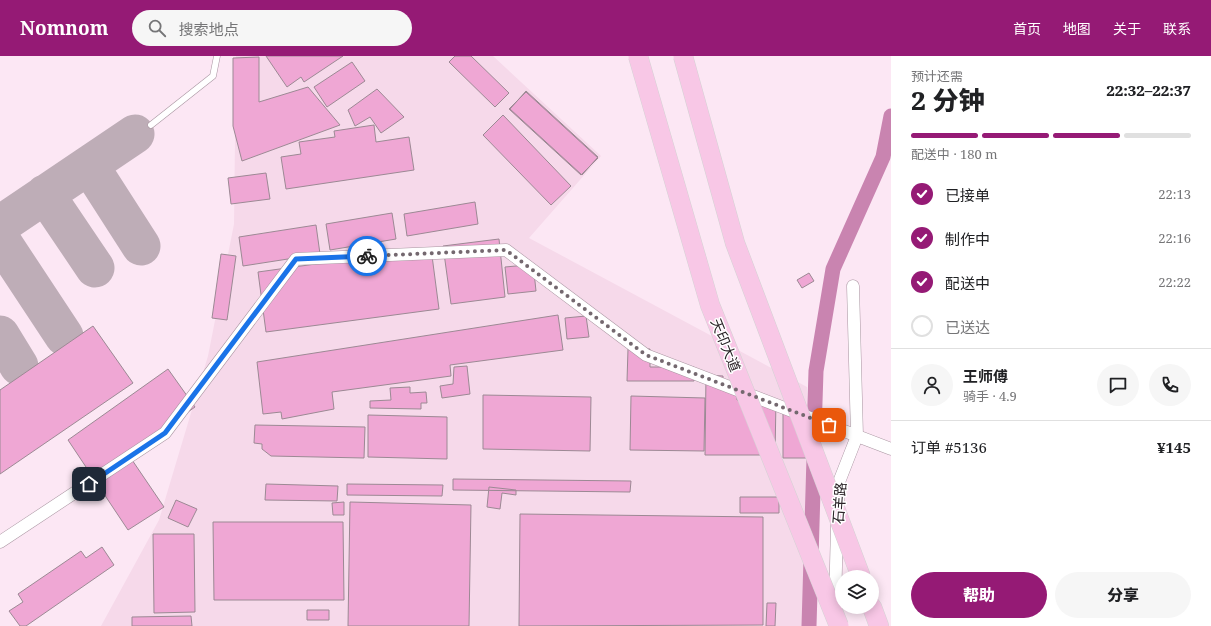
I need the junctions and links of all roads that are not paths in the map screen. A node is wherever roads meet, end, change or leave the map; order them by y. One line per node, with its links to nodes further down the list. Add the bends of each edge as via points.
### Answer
1 (217, 56): 4 (lane, via 213,76)
2 (638, 56): 12 (main road, 天印大道, bridge, via 710,305)
3 (683, 56): 9 (main road, bridge, via 735,244)
4 (151, 125)
5 (853, 286): 6 (street, 石羊路)
6 (857, 436): 7 (street); 8 (street, via 646,355 506,250 296,259 165,433); 11 (street, 石羊路, via 839,482)
7 (891, 449)
8 (0, 542)
9 (858, 570)
10 (875, 614): 13 (main road)
11 (834, 626)
12 (839, 626)
13 (879, 626)

